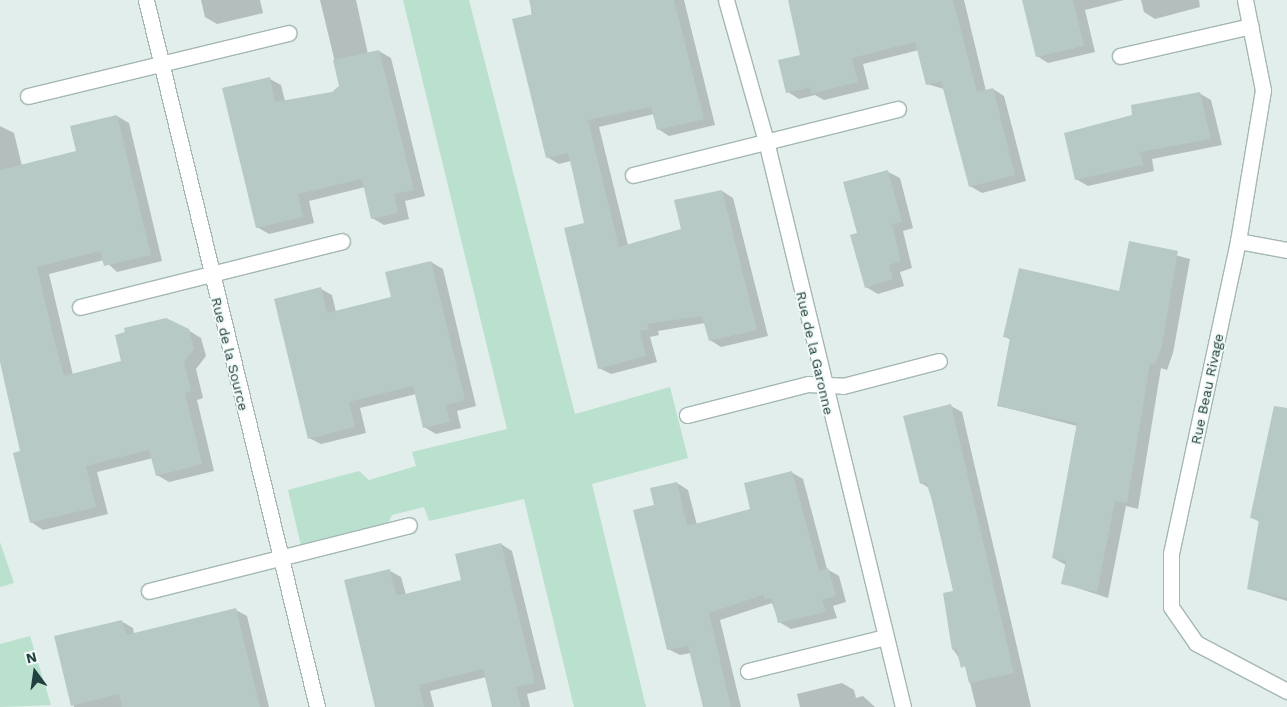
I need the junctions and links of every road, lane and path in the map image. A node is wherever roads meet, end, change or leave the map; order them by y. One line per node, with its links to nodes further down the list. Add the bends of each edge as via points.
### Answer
1 (146, 0): 7 (street, Rue de la Source)
2 (726, 0): 10 (street, Rue de la Garonne)
3 (1245, 0): 4 (street, Rue Beau Rivage)
4 (1251, 26): 6 (street); 12 (street, Rue Beau Rivage, via 1262,90)
5 (289, 32): 7 (street)
6 (1120, 56)
7 (159, 64): 8 (street); 15 (street, Rue de la Source)
8 (28, 96)
9 (898, 109): 10 (street)
10 (766, 141): 11 (street); 18 (street, Rue de la Garonne)
11 (633, 175)
12 (1238, 240): 14 (street); 25 (street, Rue Beau Rivage, via 1172,554 1171,607 1196,643)
13 (342, 241): 15 (street)
14 (1287, 250)
15 (210, 275): 16 (street); 21 (street, Rue de la Source)
16 (80, 307)
17 (939, 361): 18 (street, via 843,386)
18 (822, 385): 19 (street, via 808,384); 23 (street, Rue de la Garonne)
19 (687, 415)
20 (409, 525): 21 (street)
21 (282, 556): 22 (street); 26 (street, Rue de la Source)
22 (149, 591)
23 (885, 636): 24 (street); 27 (street, Rue de la Garonne)
24 (748, 671)
25 (1287, 692)
26 (317, 707)
27 (903, 707)

